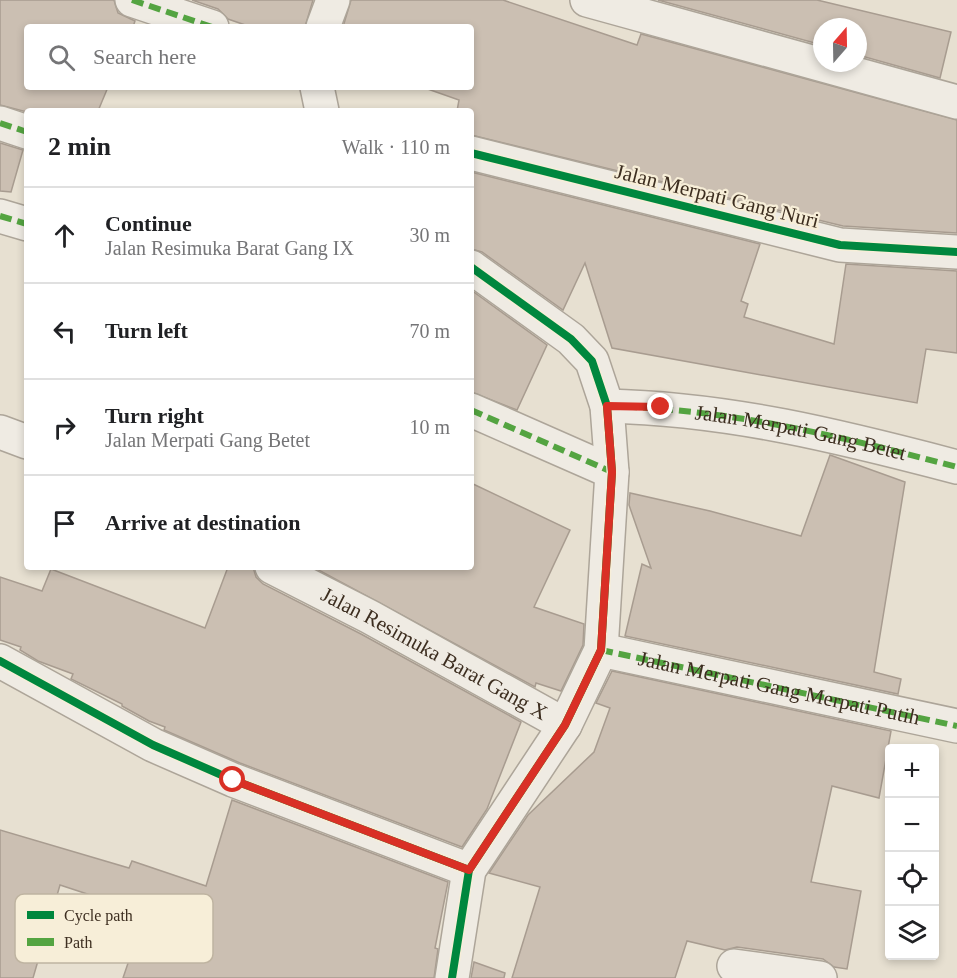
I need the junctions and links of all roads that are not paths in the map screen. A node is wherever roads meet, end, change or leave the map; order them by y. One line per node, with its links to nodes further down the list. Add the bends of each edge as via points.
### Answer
1 (132, 0): 4 (street)
2 (333, 0): 5 (street)
3 (587, 0): 7 (street)
4 (203, 24)
5 (324, 24)
6 (318, 90): 8 (street)
7 (957, 102)
8 (321, 108)
9 (0, 123): 10 (street)
10 (24, 131)
11 (474, 154): 14 (street, Jalan Merpati Gang Nuri, via 840,245)
12 (0, 216): 13 (street)
13 (24, 223)
14 (957, 252)
15 (474, 269): 16 (street, via 571,339 592,361)
16 (607, 406): 20 (street, Jalan Merpati Gang Betet, via 661,407 764,420); 21 (street)
17 (474, 411): 21 (street)
18 (0, 432): 19 (street)
19 (24, 441)
20 (957, 467)
21 (612, 472): 23 (street)
22 (278, 570): 25 (street, Jalan Resimuka Barat Gang X)
23 (601, 650): 25 (street); 26 (street, Jalan Merpati Gang Merpati Putih)
24 (0, 661): 27 (street, via 175,754)
25 (565, 725): 27 (street)
26 (957, 726)
27 (469, 870): 29 (street)
28 (734, 966): 30 (street)
29 (452, 978)
30 (820, 978)

